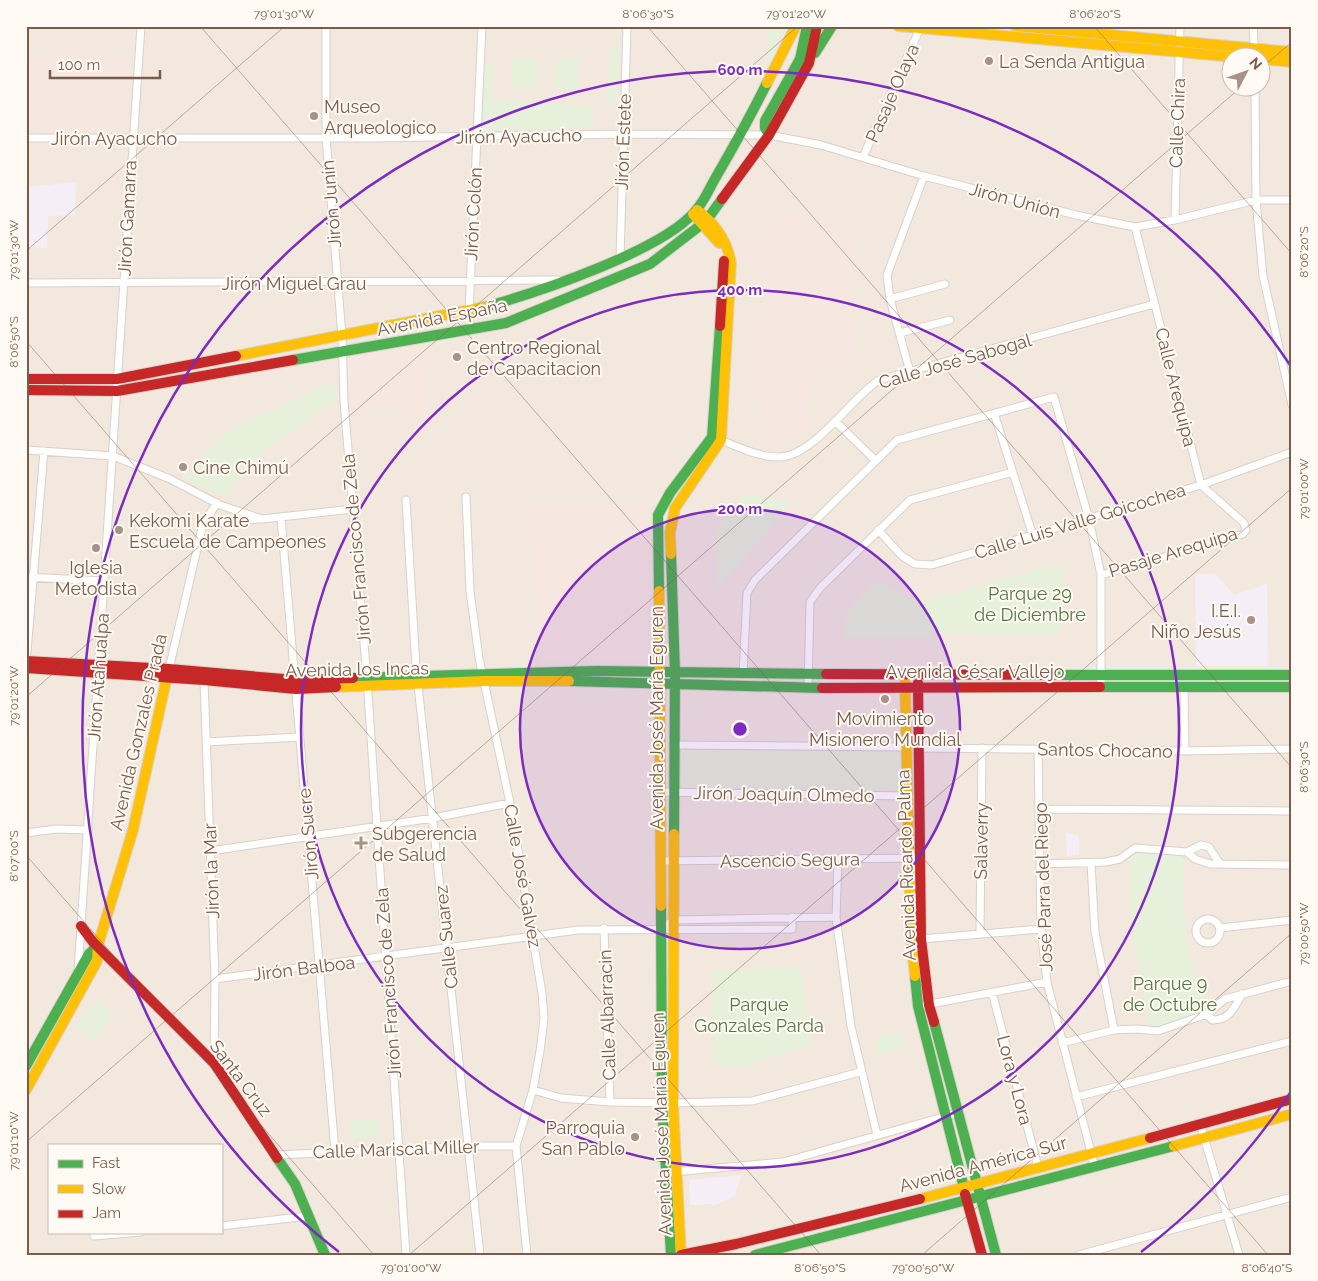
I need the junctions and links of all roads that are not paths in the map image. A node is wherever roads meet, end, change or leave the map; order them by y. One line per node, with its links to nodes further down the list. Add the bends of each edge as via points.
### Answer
1 (141, 26): 31 (street, Jirón Gamarra)
2 (326, 26): 28 (street, Jirón Junín)
3 (482, 26): 29 (street, Jirón Colón)
4 (628, 26): 25 (street, Jirón Estete)
5 (796, 26): 26 (main road, Avenida España)
6 (807, 26): 27 (main road, via 800,59 765,121)
7 (817, 26): 23 (main road, Avenida España)
8 (832, 26): 23 (main road)
9 (898, 26): 12 (main road)
10 (1180, 26): 15 (street, Calle Chira)
11 (1253, 26): 16 (street)
12 (921, 28): 13 (main road); 32 (street, Pasaje Olaya)
13 (1022, 31): 14 (main road)
14 (1118, 36): 15 (main road)
15 (1180, 47): 17 (main road); 20 (main road); 37 (street, Calle Chira)
16 (1255, 48)
17 (1220, 50)
18 (1292, 52): 19 (main road)
19 (1270, 53)
20 (1220, 54)
21 (1270, 60): 22 (main road)
22 (1292, 62)
23 (809, 63): 27 (main road, Avenida España)
24 (1255, 98): 34 (street)
25 (623, 134): 26 (street, Jirón Ayacucho); 29 (street, Jirón Ayacucho); 41 (street, Jirón Estete)
26 (741, 134): 27 (street, Jirón Unión); 36 (main road, Avenida España)
27 (769, 135): 32 (street, Jirón Unión); 38 (main road, Avenida España)
28 (326, 137): 29 (street, Jirón Ayacucho); 31 (street, Jirón Ayacucho); 47 (street, Jirón Junín)
29 (477, 137): 44 (street, Jirón Colón)
30 (26, 138): 31 (street, Jirón Ayacucho)
31 (132, 138): 46 (street, Jirón Gamarra)
32 (863, 157): 33 (street, Jirón Unión)
33 (924, 176): 39 (street, Jirón Unión); 49 (street, via 887,275)
34 (1256, 200): 35 (street, Jirón Unión); 37 (street, Jirón Unión); 61 (street, via 1262,276)
35 (1292, 200)
36 (695, 212): 38 (main road, Avenida José María Eguren); 40 (main road, Avenida España)
37 (1175, 220): 39 (street, Jirón Unión)
38 (706, 221): 42 (main road, Avenida España); 64 (main road, Avenida José María Eguren, via 725,240 731,263); 88 (main road, Avenida José María Eguren, via 721,245 724,258 714,426 704,452 671,489 658,515)
39 (1134, 227): 50 (street, Calle Arequipa)
40 (642, 248): 41 (main road, Avenida España); 42 (main road, via 652,258)
41 (620, 258): 43 (main road, Avenida España)
42 (650, 264): 55 (main road, Avenida España, via 506,323)
43 (561, 280): 44 (street, Jirón Miguel Grau); 51 (main road, Avenida España)
44 (470, 282): 47 (street, Jirón Miguel Grau); 51 (street, Jirón Colón)
45 (26, 283): 46 (street, Jirón Miguel Grau)
46 (123, 283): 47 (street, Jirón Miguel Grau); 58 (street, Jirón Gamarra)
47 (338, 283): 54 (street, Jirón Junín)
48 (945, 284): 49 (street)
49 (890, 299): 53 (street)
50 (1154, 304): 56 (street, Calle José Sabogal); 71 (street, Calle Arequipa)
51 (469, 312): 54 (main road, Avenida España)
52 (950, 320): 53 (street)
53 (900, 333): 56 (street)
54 (342, 336): 55 (street, Jirón Junín); 58 (main road, Avenida España)
55 (341, 352): 60 (main road, Avenida España); 75 (street, Jirón Francisco de Zela)
56 (910, 372): 63 (street, Calle José Sabogal, via 879,380 868,387)
57 (26, 379): 58 (main road, Avenida España)
58 (117, 379): 60 (street, Jirón Atahualpa)
59 (26, 390): 60 (main road, Avenida España)
60 (117, 390): 68 (street, Jirón Atahualpa)
61 (1292, 405)
62 (994, 413): 69 (street, via 897,440); 70 (street); 78 (street, via 1054,397)
63 (835, 421): 64 (street, Calle José Sabogal, via 804,448 780,458 748,451); 69 (street)
64 (721, 440): 90 (main road, Avenida José María Eguren, via 706,465 686,488 671,520)
65 (26, 450): 66 (street)
66 (44, 451): 68 (street); 83 (street)
67 (1292, 452): 71 (street, Calle Luis Valle Goicochea)
68 (113, 456): 74 (street, via 170,479); 84 (street, Jirón Atahualpa)
69 (875, 460): 91 (street, via 755,580 747,593)
70 (1013, 472): 80 (street, via 910,500); 81 (street)
71 (1201, 485): 78 (street, Calle Luis Valle Goicochea); 82 (street, Pasaje Arequipa, via 1244,523 1246,530 1243,534)
72 (466, 497): 96 (street, Calle José Galvez, via 470,591)
73 (406, 500): 98 (street, Calle Suarez)
74 (218, 504): 77 (street); 79 (street, Avenida Gonzales Prada)
75 (353, 508): 76 (street); 100 (street, Jirón Francisco de Zela)
76 (281, 518): 77 (street); 102 (street, Jirón Sucre)
77 (262, 519): 79 (street)
78 (1089, 519): 81 (street, Calle Luis Valle Goicochea); 82 (street)
79 (203, 524): 89 (street, Avenida Gonzales Prada)
80 (878, 530): 81 (street, Calle Luis Valle Goicochea, via 902,556 915,564 932,564); 92 (street, via 810,602)
81 (1033, 536)
82 (1101, 575): 99 (street)
83 (30, 577): 84 (street); 85 (street)
84 (105, 581): 87 (street, Jirón Atahualpa)
85 (26, 661): 86 (street); 87 (main road, Avenida los Incas)
86 (26, 667): 87 (main road, Avenida los Incas)
87 (99, 669): 89 (main road, Avenida los Incas); 126 (street, Jirón Atahualpa)
88 (659, 672): 90 (main road, Avenida César Vallejo); 96 (main road, Avenida los Incas); 101 (main road, Avenida José María Eguren)
89 (168, 673): 97 (main road, Avenida los Incas); 102 (main road, Avenida los Incas); 151 (main road, Avenida Gonzales Prada, via 133,830)
90 (675, 673): 91 (main road, Avenida César Vallejo); 103 (main road, Avenida José María Eguren)
91 (743, 674): 92 (main road, Avenida César Vallejo)
92 (809, 674): 93 (main road, Avenida César Vallejo); 105 (street)
93 (905, 675): 94 (main road, Avenida César Vallejo); 106 (main road, Avenida Ricardo Palma)
94 (918, 675): 99 (main road, Avenida César Vallejo); 107 (main road, Avenida Ricardo Palma)
95 (1292, 675): 99 (main road, Avenida César Vallejo)
96 (483, 677): 98 (main road, Avenida los Incas); 101 (main road, Avenida los Incas); 121 (street, Calle José Galvez)
97 (204, 680): 102 (main road, Avenida los Incas); 110 (street, Jirón la Mar)
98 (417, 680): 100 (main road, Avenida los Incas); 124 (street, Calle Suarez)
99 (1101, 681): 107 (main road, Avenida César Vallejo); 108 (main road, Avenida César Vallejo)
100 (368, 682): 102 (main road, Avenida los Incas); 125 (street, Jirón Francisco de Zela)
101 (659, 682): 103 (main road, Avenida César Vallejo); 118 (main road, Avenida José María Eguren)
102 (295, 685): 109 (street, Jirón Sucre)
103 (674, 685): 105 (main road, Avenida César Vallejo); 111 (main road, Avenida José María Eguren)
104 (1292, 687): 108 (main road, Avenida César Vallejo)
105 (808, 688): 106 (main road, Avenida César Vallejo)
106 (906, 688): 107 (main road, Avenida César Vallejo); 112 (main road, Avenida Ricardo Palma)
107 (918, 688): 113 (main road, Avenida Ricardo Palma)
108 (1184, 688): 117 (street)
109 (300, 737): 110 (street); 128 (street, Jirón Sucre)
110 (206, 742): 129 (street, Jirón la Mar)
111 (674, 745): 112 (street); 119 (main road, Avenida José María Eguren)
112 (906, 748): 120 (main road, Avenida Ricardo Palma)
113 (919, 748): 114 (street, Santos Chocano); 131 (main road, Avenida Ricardo Palma)
114 (982, 748): 115 (street, Santos Chocano); 148 (street, Salaverry)
115 (1038, 749): 117 (street, Santos Chocano); 122 (street, José Parra del Riego)
116 (1292, 749): 117 (street, Santos Chocano)
117 (1185, 750)
118 (659, 792): 119 (street, Jirón Joaquín Olmedo); 133 (main road, Avenida José María Eguren)
119 (674, 793): 120 (street, Jirón Joaquín Olmedo); 134 (main road, Avenida José María Eguren)
120 (908, 796): 131 (main road, Avenida Ricardo Palma)
121 (510, 802): 124 (street); 149 (street, Calle José Galvez)
122 (1039, 809): 123 (street); 135 (street, José Parra del Riego)
123 (1292, 810)
124 (433, 818): 125 (street); 152 (street, Calle Suarez)
125 (377, 826): 128 (street); 153 (street, Jirón Francisco de Zela)
126 (88, 830): 127 (street, via 56,829); 143 (street, Jirón Atahualpa)
127 (26, 833)
128 (308, 835): 129 (street); 154 (street, Jirón Sucre)
129 (210, 850): 156 (street, Jirón la Mar)
130 (1187, 852): 136 (street, via 1135,848 1115,861); 137 (street, via 1201,862); 137 (street, via 1204,845 1209,847)
131 (914, 858): 132 (street, Ascencio Segura); 150 (main road, Avenida Ricardo Palma); 162 (main road, Avenida Ricardo Palma, via 911,940)
132 (838, 860): 134 (street, Ascencio Segura); 140 (street)
133 (660, 861): 134 (street, Ascencio Segura); 146 (main road, Avenida José María Eguren)
134 (673, 861): 142 (main road, Avenida José María Eguren)
135 (1040, 864): 136 (street); 147 (street, José Parra del Riego)
136 (1091, 864): 164 (street, via 1095,932)
137 (1220, 864): 138 (street)
138 (1292, 865)
139 (792, 916): 140 (street); 142 (street); 142 (street, via 792,929)
140 (836, 917): 169 (street, via 850,1026)
141 (1292, 920): 145 (street)
142 (674, 924): 146 (street, Jirón Balboa); 175 (main road, Avenida José María Eguren)
143 (81, 926): 151 (main road, Santa Cruz); 155 (street, Jirón Atahualpa)
144 (604, 928): 146 (street, Jirón Balboa); 149 (street, Jirón Balboa); 174 (street, Calle Albarracin)
145 (1220, 928)
146 (660, 929): 175 (main road, Avenida José María Eguren)
147 (1041, 929): 148 (street); 158 (street, José Parra del Riego)
148 (980, 934): 150 (street)
149 (534, 938): 152 (street, Jirón Balboa); 171 (street, Calle José Galvez, via 544,1019)
150 (921, 939): 161 (main road, Avenida Ricardo Palma)
151 (98, 946): 155 (main road, Avenida Gonzales Prada, via 89,954); 167 (main road, Santa Cruz); 168 (main road, Avenida Gonzales Prada, via 97,961)
152 (447, 949): 153 (street, Jirón Balboa); 184 (street, Calle Suarez)
153 (386, 957): 154 (street, Jirón Balboa); 186 (street, Jirón Francisco de Zela)
154 (319, 966): 156 (street, Jirón Balboa); 187 (street, Jirón Sucre)
155 (78, 974): 168 (main road, Avenida Gonzales Prada)
156 (215, 979): 167 (street, Jirón la Mar)
157 (1292, 981): 160 (street)
158 (1047, 982): 159 (street); 166 (street, José Parra del Riego)
159 (992, 992): 161 (street); 190 (street, Lora y Lora)
160 (1242, 994): 163 (street, via 1225,999); 163 (street, via 1232,1012 1222,1020 1212,1020)
161 (930, 1005): 162 (street); 176 (main road, Avenida Ricardo Palma)
162 (918, 1006): 178 (main road, Avenida Ricardo Palma)
163 (1207, 1014): 164 (street, via 1158,1031)
164 (1114, 1030): 166 (street)
165 (1292, 1041): 172 (street)
166 (1062, 1044): 172 (street, José Parra del Riego)
167 (214, 1063): 189 (main road, Santa Cruz)
168 (29, 1070): 170 (main road, Avenida Gonzales Prada)
169 (860, 1072): 175 (street, via 752,1101); 182 (street)
170 (26, 1090)
171 (534, 1090): 174 (street, via 561,1098); 185 (street, Calle José Galvez)
172 (1076, 1097): 188 (street, José Parra del Riego)
173 (1292, 1099): 179 (main road, Avenida América Sur)
174 (610, 1102): 175 (street)
175 (668, 1103): 180 (main road, Avenida José María Eguren); 181 (main road, Avenida José María Eguren)
176 (957, 1113): 178 (street); 194 (main road, Avenida Ricardo Palma)
177 (1292, 1114): 183 (main road, Avenida América Sur)
178 (945, 1116): 182 (street); 195 (main road, Avenida Ricardo Palma)
179 (1200, 1124): 183 (street); 188 (main road, Avenida América Sur)
180 (663, 1129): 181 (main road); 192 (main road, Avenida José María Eguren)
181 (675, 1129): 193 (main road, Avenida José María Eguren)
182 (877, 1135): 193 (street, via 783,1162)
183 (1204, 1137): 191 (main road, Avenida América Sur); 199 (street)
184 (468, 1146): 185 (street, Calle Mariscal Miller); 186 (street, Calle Mariscal Miller); 207 (street, Calle Suarez)
185 (516, 1146): 208 (street, Calle José Galvez)
186 (399, 1148): 187 (street, Calle Mariscal Miller); 206 (street, Jirón Francisco de Zela)
187 (335, 1151): 189 (street, Calle Mariscal Miller)
188 (1090, 1153): 190 (main road, Avenida América Sur); 191 (street, José Parra del Riego)
189 (276, 1155): 200 (main road, Santa Cruz, via 295,1184)
190 (1038, 1167): 194 (main road, Avenida América Sur)
191 (1095, 1168): 197 (main road, Avenida América Sur)
192 (665, 1172): 193 (street); 209 (main road, Avenida José María Eguren)
193 (677, 1172): 210 (main road, Avenida José María Eguren)
194 (977, 1184): 195 (main road, Avenida América Sur); 197 (main road, Avenida Ricardo Palma)
195 (964, 1188): 198 (main road, Avenida Ricardo Palma); 204 (main road, Avenida América Sur)
196 (1292, 1197): 199 (street)
197 (981, 1198): 198 (main road, Avenida América Sur); 213 (main road, Avenida Ricardo Palma)
198 (968, 1201): 211 (main road, Avenida América Sur); 212 (main road, Avenida Ricardo Palma)
199 (1226, 1215): 214 (street); 215 (street)
200 (308, 1216): 201 (street); 205 (main road, Santa Cruz)
201 (222, 1226)
202 (118, 1234): 203 (street)
203 (94, 1236)
204 (753, 1240): 210 (main road, Avenida América Sur); 211 (street)
205 (325, 1255)
206 (406, 1255)
207 (480, 1255)
208 (527, 1255)
209 (671, 1255)
210 (681, 1255)
211 (756, 1255)
212 (982, 1255)
213 (996, 1255)
214 (1079, 1255)
215 (1239, 1255)

